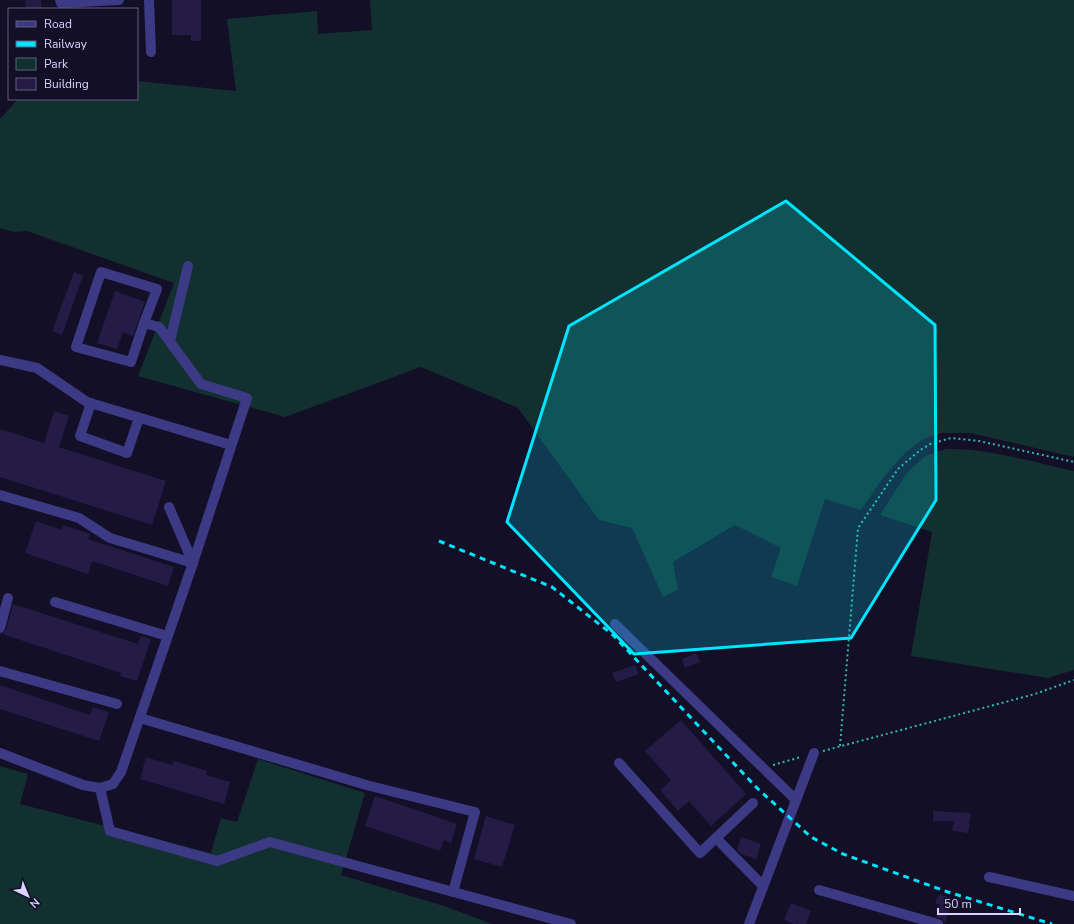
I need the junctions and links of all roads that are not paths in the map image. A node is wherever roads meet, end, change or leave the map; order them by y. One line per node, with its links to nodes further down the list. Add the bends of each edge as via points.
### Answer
1 (60, 0): 2 (street, via 61,3)
2 (119, 0)
3 (149, 0): 4 (street)
4 (151, 52)
5 (188, 266): 7 (street)
6 (144, 324): 6 (street, via 157,289 101,272 76,347 130,362); 7 (street, via 159,327)
7 (170, 341): 11 (street, via 201,384 247,398)
8 (0, 360): 9 (street, via 37,368)
9 (91, 404): 10 (street); 10 (street, via 80,436 127,453)
10 (139, 418): 11 (street)
11 (231, 445): 14 (street)
12 (0, 495): 14 (street, via 79,518 110,538)
13 (170, 507): 14 (street)
14 (193, 564): 19 (street)
15 (8, 598): 18 (street)
16 (55, 602): 19 (street)
17 (615, 624): 27 (street)
18 (0, 628)
19 (167, 636): 22 (street)
20 (0, 671): 21 (street)
21 (117, 704)
22 (140, 718): 26 (street, via 121,772 113,784); 33 (street, via 370,786 475,812)
23 (0, 753): 26 (street, via 83,785)
24 (814, 753): 27 (street)
25 (619, 763): 29 (street, via 700,853)
26 (100, 788): 33 (street, via 110,831 217,861 270,842)
27 (796, 800): 31 (street)
28 (753, 803): 29 (street)
29 (716, 838): 31 (street)
30 (989, 876): 34 (street)
31 (763, 886): 36 (street)
32 (819, 890): 37 (street)
33 (452, 892): 35 (street)
34 (1074, 896)
35 (571, 924)
36 (749, 924)
37 (938, 924)

